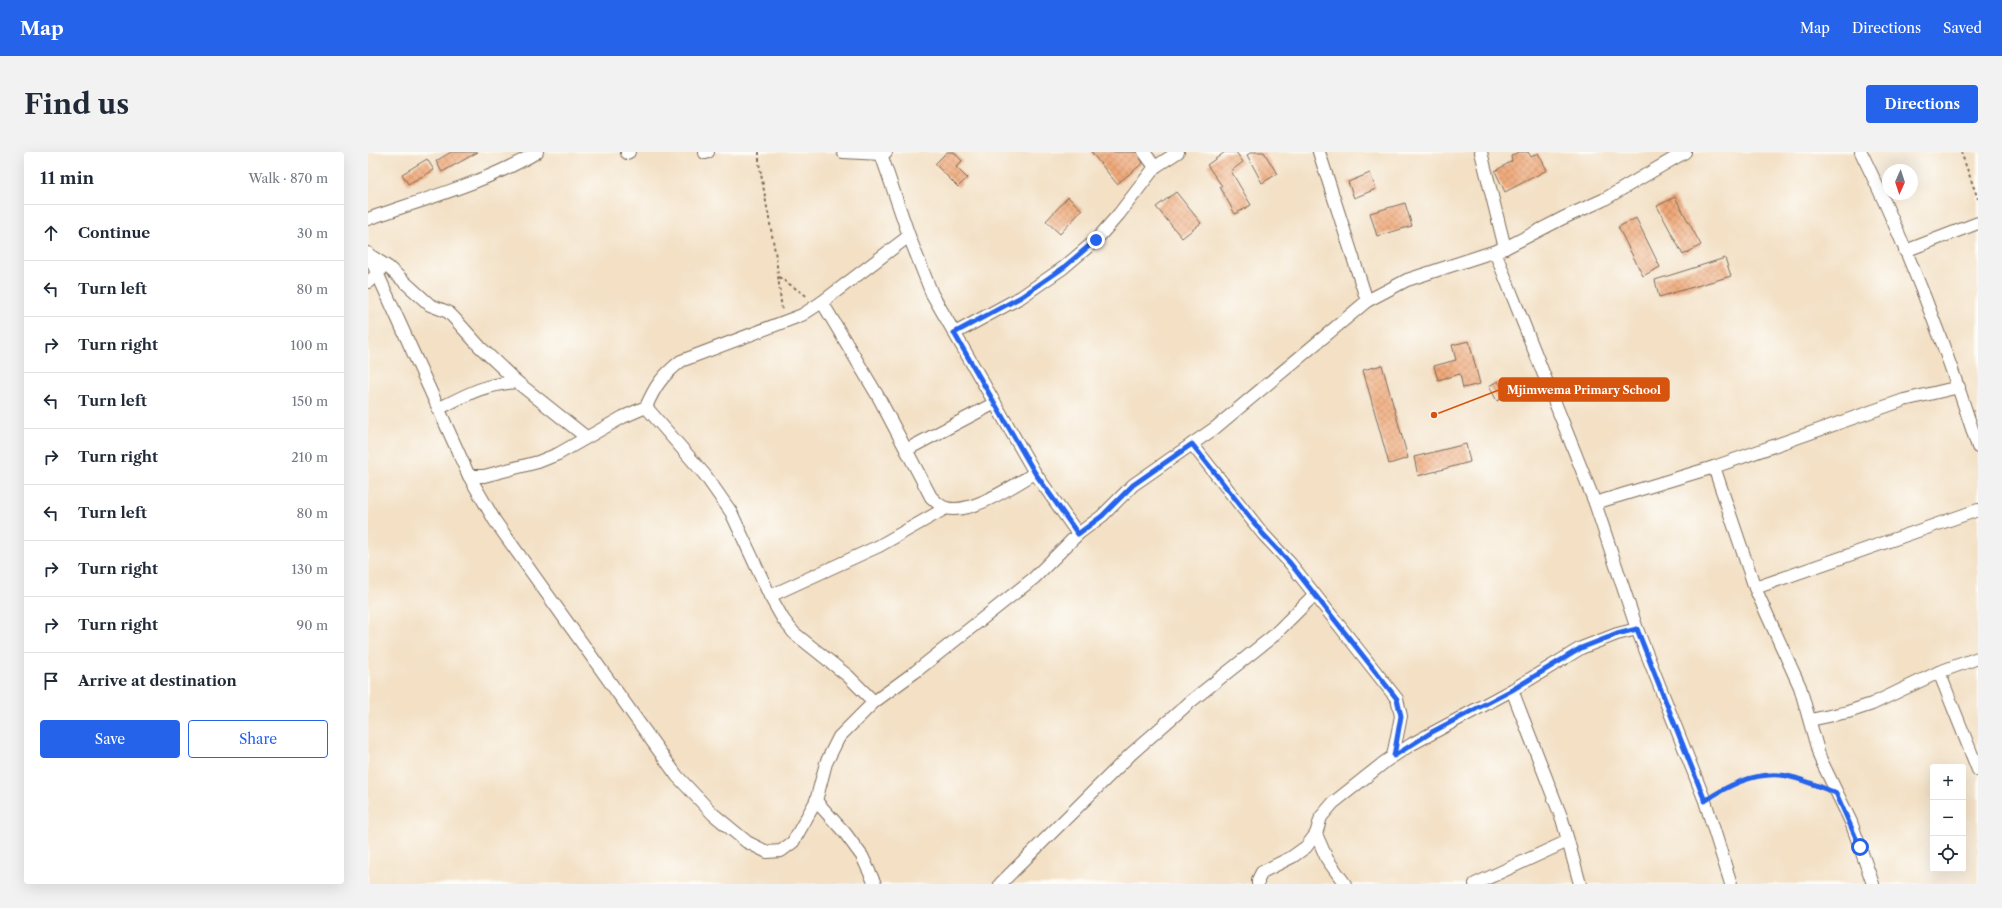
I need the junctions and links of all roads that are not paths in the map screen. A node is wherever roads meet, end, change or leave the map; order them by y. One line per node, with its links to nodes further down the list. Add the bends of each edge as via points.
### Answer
1 (537, 152): 11 (street, via 496,172)
2 (843, 152): 9 (street)
3 (1144, 152): 10 (street)
4 (1178, 152): 10 (street)
5 (1319, 152): 19 (street)
6 (1481, 152): 14 (street)
7 (1685, 152): 14 (street, via 1603,200)
8 (1861, 152): 15 (street)
9 (884, 153): 13 (street)
10 (1155, 168): 21 (street, via 1096,240 1063,268 1021,297)
11 (368, 219)
12 (1978, 223): 15 (street)
13 (909, 236): 20 (street); 21 (street, via 932,294)
14 (1500, 250): 19 (street, via 1407,280); 34 (street)
15 (1905, 250): 23 (street)
16 (369, 254): 17 (street); 22 (street, via 388,267 430,305 448,312)
17 (378, 273): 18 (street); 26 (street)
18 (368, 282)
19 (1367, 302): 28 (street, via 1215,428)
20 (820, 303): 25 (street, via 802,316 681,361 666,373 655,387); 30 (street, via 879,398)
21 (954, 333): 24 (street)
22 (517, 382): 26 (street, via 497,383 479,389); 27 (street)
23 (1958, 387): 29 (street); 31 (street, via 1904,400)
24 (995, 402): 30 (street); 32 (street)
25 (646, 408): 27 (street, via 623,417); 40 (street, via 705,474 731,512)
26 (438, 409): 33 (street)
27 (586, 438): 33 (street, via 538,462 484,476)
28 (1192, 444): 37 (street, via 1133,485 1102,516); 39 (street)
29 (1978, 447)
30 (906, 450): 35 (street, via 931,497)
31 (1714, 467): 34 (street); 38 (street)
32 (1035, 473): 35 (street, via 974,505 959,509); 37 (street)
33 (468, 476): 49 (street, via 495,522 673,769 713,814 747,842 767,852 782,851 793,842)
34 (1595, 503): 41 (street)
35 (946, 508): 40 (street, via 879,546)
36 (1978, 510): 38 (street)
37 (1078, 534): 45 (street, via 1034,578)
38 (1755, 588): 46 (street, via 1800,687)
39 (1314, 595): 47 (street, via 1397,699 1401,716); 52 (street, via 1272,637 1190,702 1131,754)
40 (770, 596): 45 (street, via 794,633 848,676)
41 (1637, 629): 44 (street, via 1581,648); 58 (street, via 1705,801)
42 (1978, 658): 43 (street)
43 (1939, 672): 46 (street, via 1872,704); 48 (street)
44 (1512, 690): 47 (street, via 1432,732); 51 (street, via 1551,787)
45 (874, 702): 49 (street, via 839,737 826,763)
46 (1810, 720): 59 (street, via 1820,758 1850,822)
47 (1394, 756): 50 (street, via 1333,804 1321,817)
48 (1978, 770)
49 (816, 801): 53 (street, via 846,833 862,856)
50 (1316, 834): 54 (street, via 1306,847 1292,858 1262,872); 55 (street, via 1327,859)
51 (1568, 841): 56 (street); 57 (street)
52 (1001, 883)
53 (875, 884)
54 (1258, 884)
55 (1345, 884)
56 (1475, 884)
57 (1580, 884)
58 (1731, 884)
59 (1873, 884)

